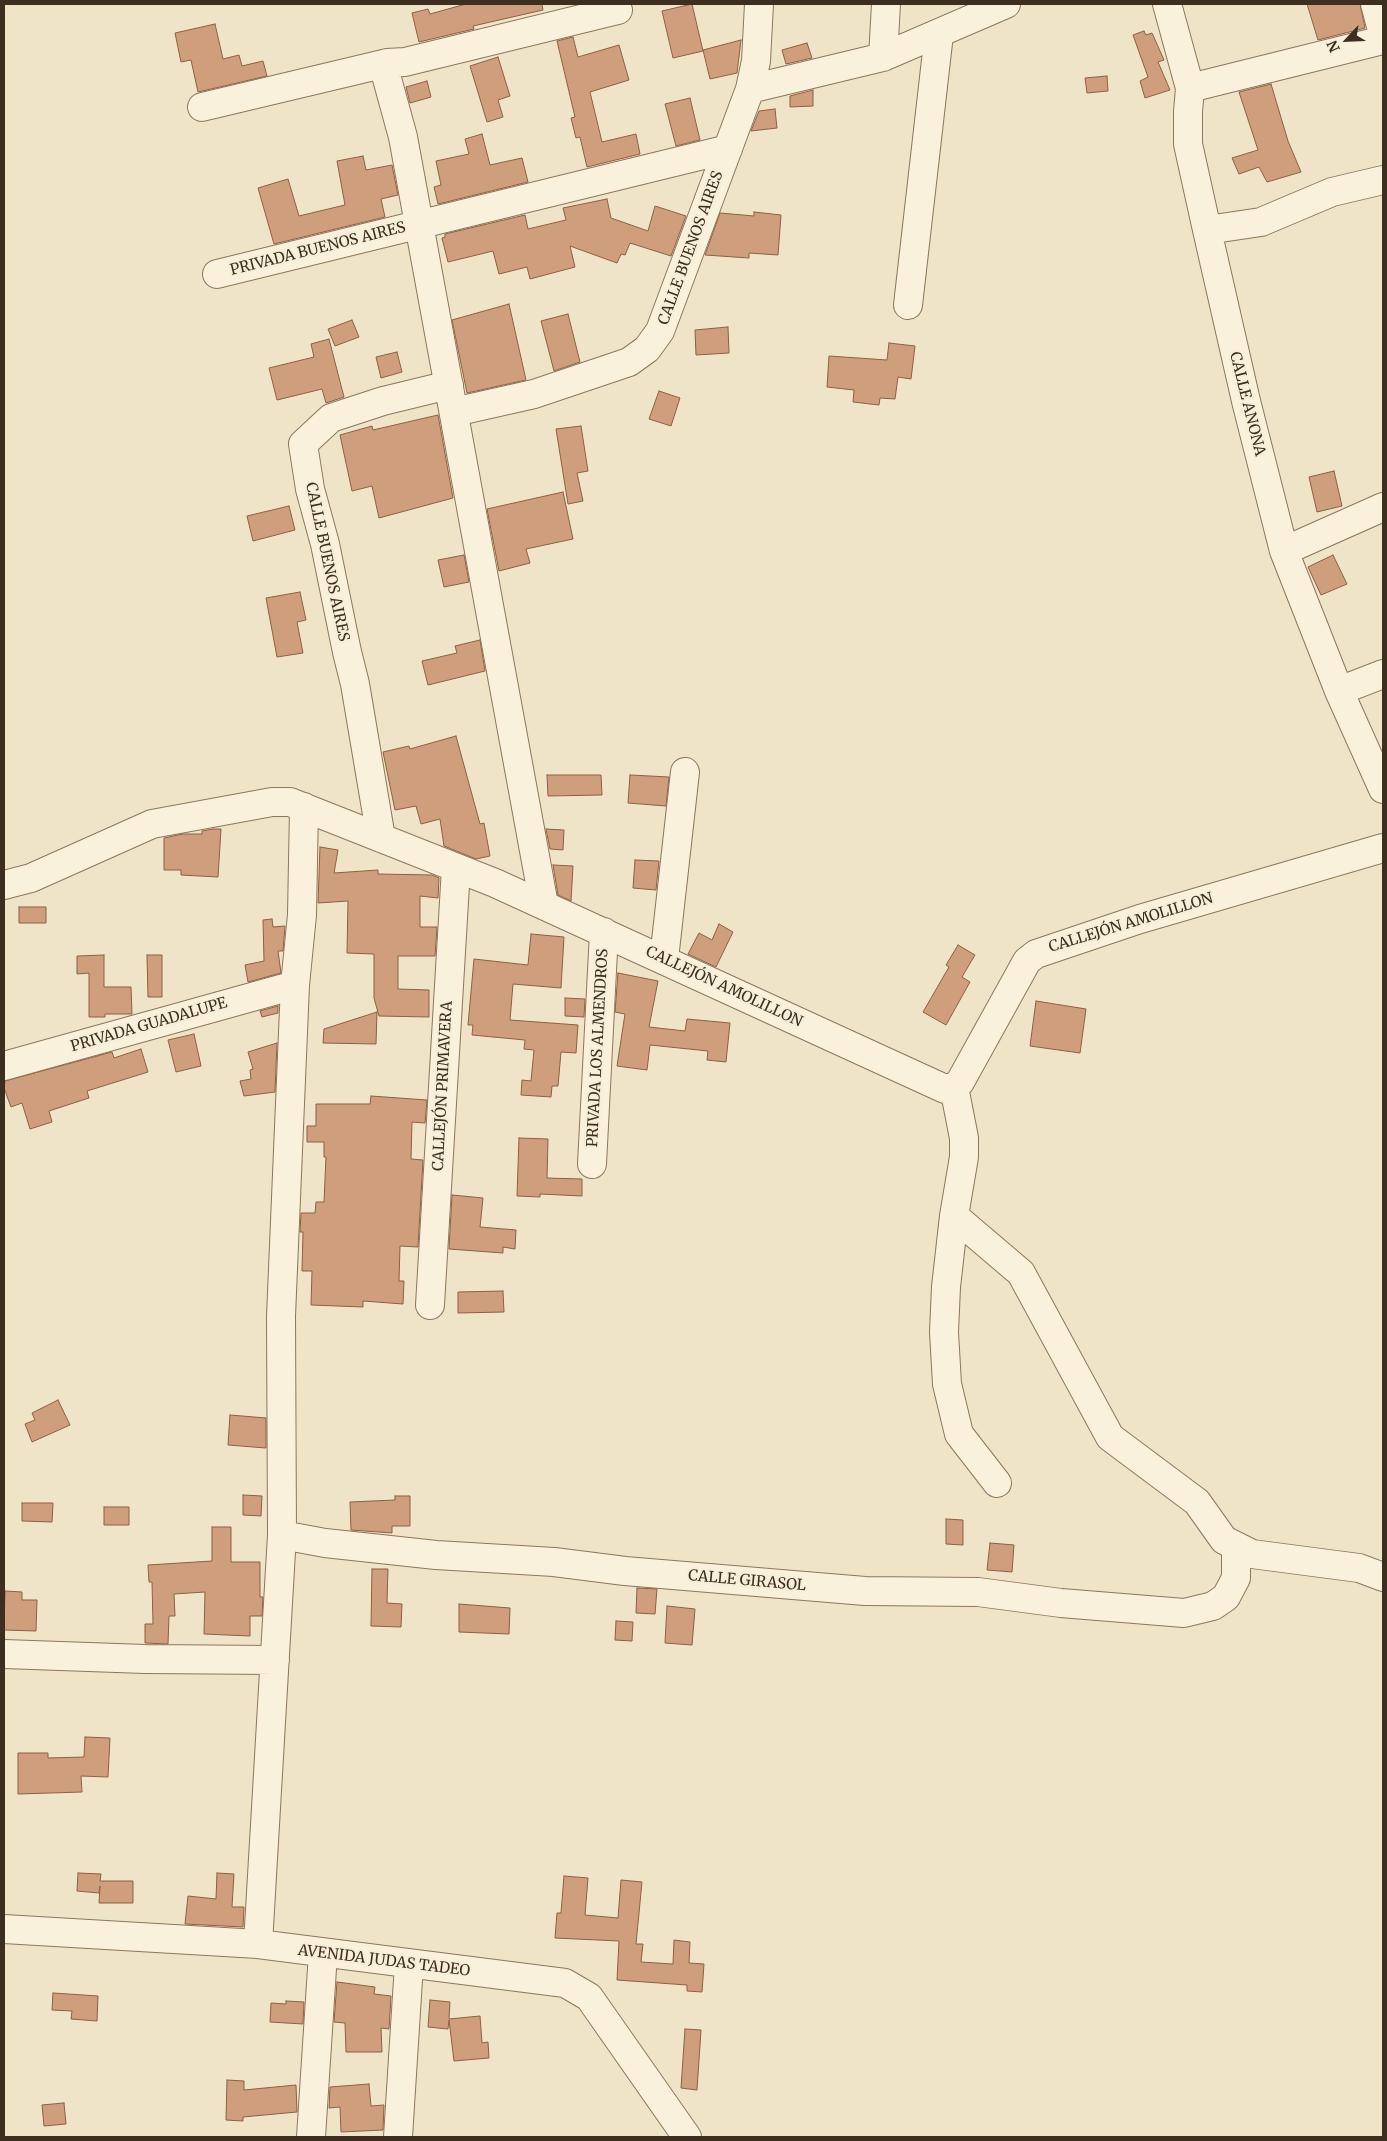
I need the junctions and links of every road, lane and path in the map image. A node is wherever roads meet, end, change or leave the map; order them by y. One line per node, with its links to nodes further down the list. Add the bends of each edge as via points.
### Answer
1 (759, 4): 13 (street, CALLE BUENOS AIRES, via 756,61)
2 (886, 4): 10 (street)
3 (1006, 4): 7 (street)
4 (1167, 4): 12 (street, CALLE ANONA)
5 (1375, 4): 8 (street)
6 (618, 10): 11 (street, via 405,62)
7 (939, 34): 10 (street); 20 (street)
8 (1383, 34)
9 (1383, 40): 12 (street)
10 (883, 58): 13 (street)
11 (387, 63): 14 (street); 17 (street, via 386,75 403,137)
12 (1190, 88): 18 (street, CALLE ANONA, via 1188,144)
13 (750, 89): 15 (street, CALLE BUENOS AIRES)
14 (202, 107)
15 (728, 149): 17 (street, CALLE BUENOS AIRES); 22 (street, CALLE BUENOS AIRES, via 660,331 647,349 629,362 534,394)
16 (1383, 180): 18 (street, via 1332,192 1262,222)
17 (419, 225): 19 (street, PRIVADA BUENOS AIRES); 21 (street)
18 (1207, 230): 24 (street, CALLE ANONA)
19 (217, 274)
20 (908, 305)
21 (448, 385): 22 (street); 30 (street, CALLE BUENOS AIRES, via 331,418 303,444 310,489 355,684)
22 (454, 412): 34 (street)
23 (1383, 507): 24 (street)
24 (1284, 550): 26 (street, CALLE ANONA)
25 (1383, 674): 26 (street)
26 (1339, 691): 28 (street, CALLE ANONA)
27 (685, 772): 36 (street)
28 (1383, 789)
29 (304, 807): 30 (street, CALLEJÓN AMOLILLON); 33 (street, CALLEJÓN AMOLILLON, via 290,802 272,802 152,824 31,878); 37 (street, via 302,914)
30 (381, 838): 32 (street, CALLEJÓN AMOLILLON)
31 (1383, 848): 39 (street, CALLEJÓN AMOLILLON, via 1140,919 1036,954 1028,961 960,1082)
32 (456, 868): 34 (street, CALLEJÓN AMOLILLON); 42 (street, CALLEJÓN PRIMAVERA)
33 (4, 884)
34 (544, 905): 35 (street, CALLEJÓN AMOLILLON)
35 (604, 932): 36 (street, CALLEJÓN AMOLILLON); 40 (street, PRIVADA LOS ALMENDROS)
36 (664, 959): 39 (street, CALLEJÓN AMOLILLON, via 945,1088)
37 (295, 985): 38 (street, PRIVADA GUADALUPE); 44 (street, via 281,1316)
38 (4, 1066)
39 (954, 1087): 41 (street, via 964,1138)
40 (592, 1164)
41 (954, 1216): 43 (street, via 944,1332 948,1384 959,1434); 45 (street, via 1021,1273 1110,1437 1197,1502 1224,1540)
42 (430, 1305)
43 (997, 1483)
44 (282, 1535): 45 (street, CALLE GIRASOL, via 436,1555 554,1562 865,1591 978,1592 1061,1603 1184,1613 1213,1606 1226,1596 1236,1578); 48 (street)
45 (1236, 1548): 46 (street, via 1252,1554 1358,1568)
46 (1383, 1577)
47 (4, 1654): 48 (street)
48 (274, 1660): 50 (street)
49 (4, 1929): 50 (street, AVENIDA JUDAS TADEO)
50 (258, 1944): 51 (street, AVENIDA JUDAS TADEO)
51 (323, 1952): 52 (street, AVENIDA JUDAS TADEO); 53 (street)
52 (409, 1964): 54 (street); 55 (street, AVENIDA JUDAS TADEO, via 565,1983 589,1997)
53 (311, 2137)
54 (398, 2137)
55 (687, 2137)

